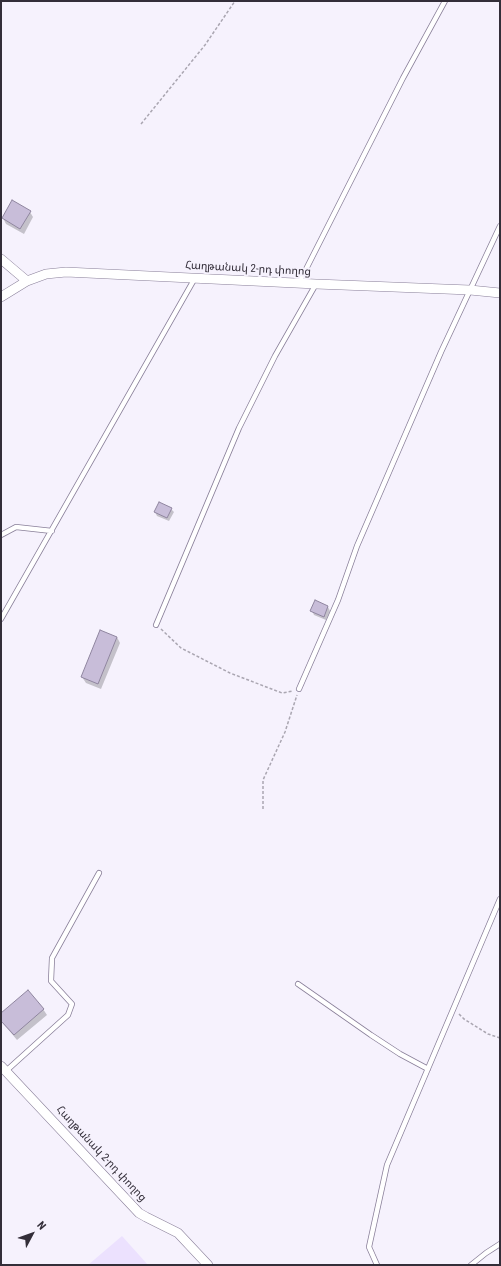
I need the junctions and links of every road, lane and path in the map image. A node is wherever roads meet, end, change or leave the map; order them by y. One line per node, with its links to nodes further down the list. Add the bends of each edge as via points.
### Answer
1 (235, 1): 3 (path, via 205,45)
2 (445, 1): 8 (lane)
3 (141, 124)
4 (500, 226): 10 (lane)
5 (1, 259): 7 (street)
6 (195, 278): 7 (street, Հաղթանակ 2-րդ փողոց, via 66,272 46,274); 8 (street, Հաղթանակ 2-րդ փողոց); 13 (lane)
7 (27, 281): 12 (street, Հաղթանակ 2-րդ փողոց)
8 (299, 283): 9 (street, Հաղթանակ 2-րդ փողոց)
9 (316, 284): 10 (street, Հաղթանակ 2-րդ փողոց); 16 (lane, via 275,356 239,428)
10 (470, 290): 11 (street, Հաղթանակ 2-րդ փողոց); 17 (lane, via 357,546 338,600)
11 (500, 293)
12 (1, 297)
13 (52, 531): 14 (lane, via 16,527); 15 (lane)
14 (1, 535)
15 (1, 619)
16 (156, 625): 17 (path, via 181,648 230,673 282,694)
17 (299, 689): 18 (path, via 285,732 263,780)
18 (263, 809)
19 (99, 873): 24 (lane, via 52,958 51,981 72,1004 68,1015)
20 (500, 899): 22 (lane)
21 (298, 984): 25 (lane, via 400,1054)
22 (453, 1007): 23 (path, via 464,1019 488,1034); 25 (lane)
23 (500, 1038)
24 (3, 1069): 27 (street, Հաղթանակ 2-րդ փողոց, via 139,1213 178,1233)
25 (428, 1069): 28 (lane, via 387,1165 369,1247)
26 (500, 1244): 29 (lane)
27 (208, 1265)
28 (377, 1265)
29 (471, 1265)

